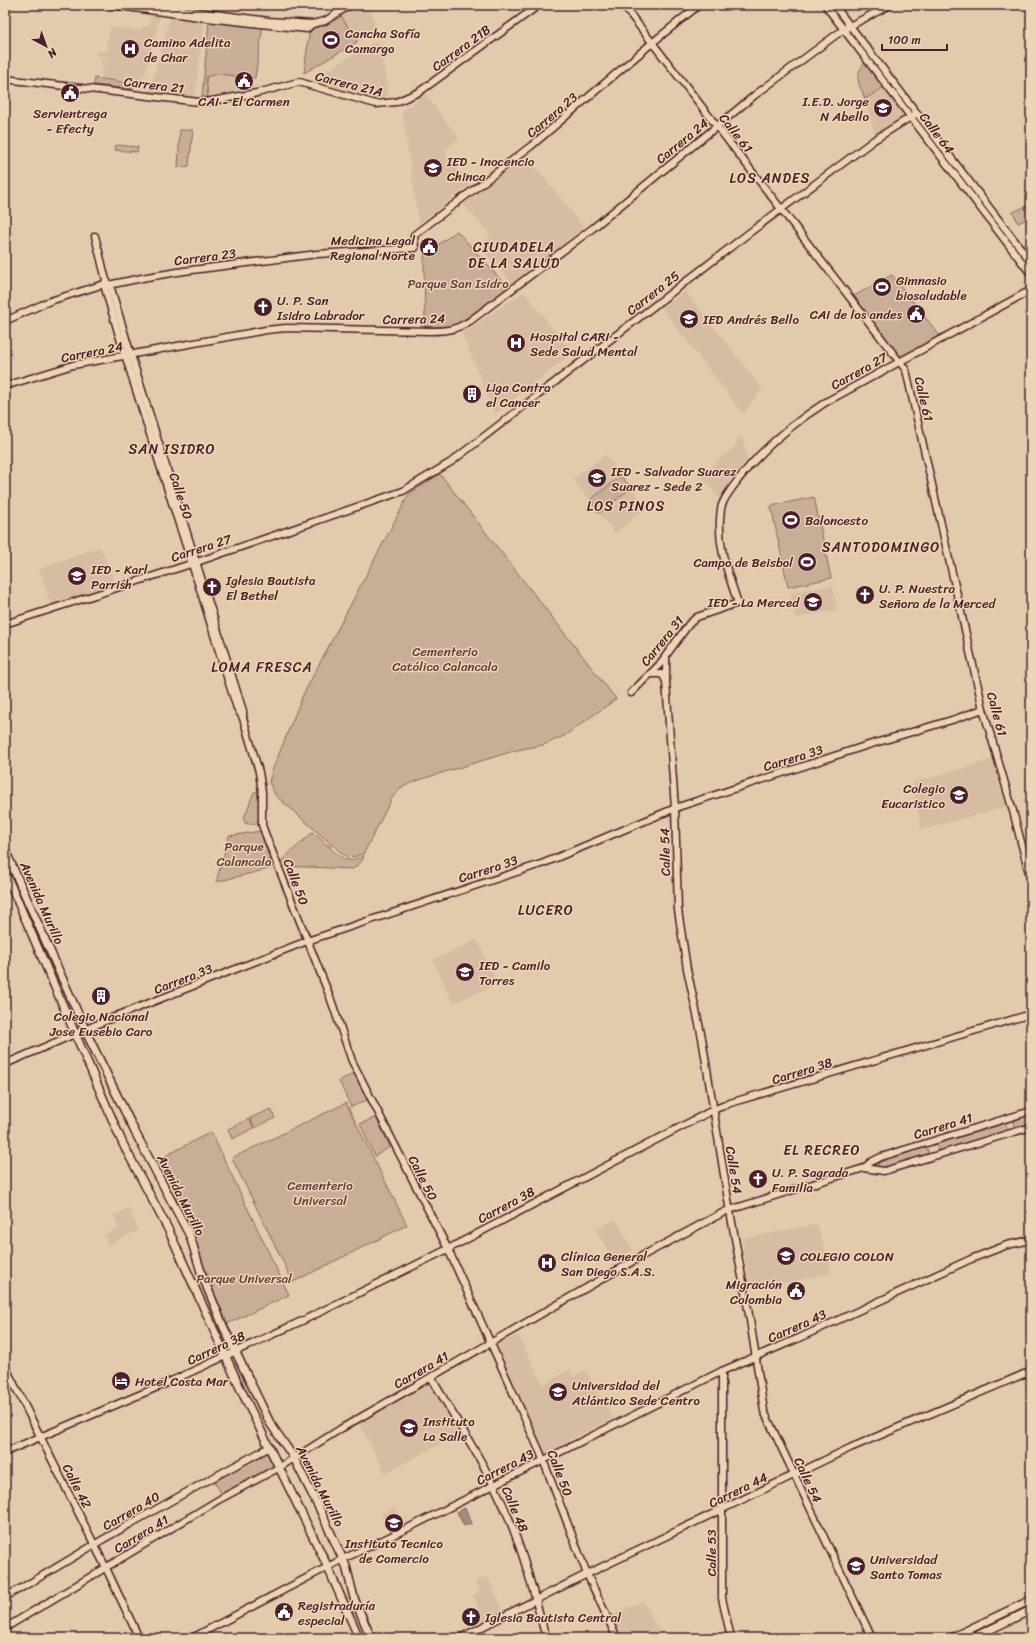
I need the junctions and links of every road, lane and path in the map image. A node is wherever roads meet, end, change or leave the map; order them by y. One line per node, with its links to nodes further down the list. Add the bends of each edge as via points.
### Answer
1 (112, 5): 10 (street, via 215,19)
2 (146, 5): 10 (street)
3 (350, 5): 10 (street, via 325,21)
4 (539, 5): 15 (street, Carrera 21B, via 419,92)
5 (623, 5): 12 (street, Calle 61)
6 (699, 5): 12 (street, Carrera 23)
7 (825, 5): 11 (street, Calle 64)
8 (834, 5): 11 (street, Calle 64)
9 (890, 5): 11 (street, Carrera 24)
10 (309, 25)
11 (847, 27): 16 (street, Calle 64); 17 (street, Calle 64); 18 (street, Carrera 24, via 755,95)
12 (652, 43): 18 (street, Calle 61); 25 (street, Carrera 23, via 531,146 414,235 414,248 317,254)
13 (5, 79): 14 (street, Carrera 21, via 206,102)
14 (299, 82): 15 (street, Carrera 21A, via 370,103)
15 (393, 103)
16 (917, 113): 17 (street, Carrera 25); 19 (street, Calle 64)
17 (910, 116): 20 (street, Calle 64); 21 (street, Carrera 25)
18 (718, 127): 21 (street, Calle 61); 28 (street, Carrera 24, via 593,228 470,321 457,328 430,331 286,328)
19 (944, 149): 20 (street); 23 (street, Calle 64)
20 (938, 153): 24 (street, Calle 64)
21 (781, 209): 29 (street, Calle 61); 31 (street, Carrera 25, via 451,462)
22 (95, 236): 25 (street, Calle 50)
23 (1031, 262)
24 (1031, 274)
25 (107, 283): 27 (street, Carrera 23, via 50,302); 28 (street, Calle 50)
26 (1031, 290): 29 (street, Carrera 27)
27 (5, 321)
28 (128, 356): 30 (street, Carrera 24, via 74,365); 32 (street, Calle 50)
29 (900, 361): 33 (street, Carrera 27, via 799,419 745,471 722,502 721,552); 39 (street, Calle 61, via 906,370)
30 (5, 386)
31 (403, 491): 32 (street, Carrera 27)
32 (194, 562): 34 (street, Carrera 27); 44 (street, Calle 50, via 243,711 259,772 262,825)
33 (738, 603): 35 (street, Carrera 31, via 697,617)
34 (5, 624)
35 (666, 656): 36 (street, Carrera 31); 37 (street, Calle 54)
36 (651, 674): 37 (street, via 662,674); 38 (street, Carrera 31)
37 (666, 682): 40 (street, Calle 54)
38 (631, 693)
39 (984, 709): 40 (street, Carrera 33); 43 (street, Calle 61)
40 (675, 808): 44 (street, Carrera 33, via 544,863); 49 (street, Calle 54, via 678,910)
41 (5, 850): 46 (main road, Avenida Murillo)
42 (5, 872): 47 (main road, Avenida Murillo)
43 (1031, 881)
44 (307, 941): 46 (street, Carrera 33); 55 (street, Calle 50, via 352,1061)
45 (1031, 1014): 49 (street, Carrera 38)
46 (85, 1029): 47 (street, Carrera 33); 57 (main road, Avenida Murillo, via 135,1132 190,1236 211,1296)
47 (76, 1034): 48 (street, Carrera 33); 58 (main road, Avenida Murillo, via 124,1144 169,1231)
48 (5, 1064)
49 (713, 1110): 53 (street, Calle 54); 55 (street, Carrera 38)
50 (1031, 1111): 52 (street, Carrera 41, via 881,1157)
51 (1031, 1127): 52 (street, Carrera 41, via 884,1171)
52 (864, 1168): 53 (street, Carrera 41)
53 (730, 1209): 56 (street, Carrera 41); 59 (street, Calle 54)
54 (1031, 1240): 59 (street, Carrera 43, via 1007,1245 971,1259)
55 (448, 1249): 56 (street, Calle 50); 57 (street, Carrera 38)
56 (490, 1343): 63 (street, Carrera 41); 68 (street, Calle 50)
57 (235, 1351): 58 (street, Carrera 38); 67 (main road, Avenida Murillo, via 270,1423)
58 (226, 1355): 64 (street, Carrera 38); 65 (main road, Avenida Murillo)
59 (755, 1357): 61 (street, Carrera 43); 70 (street, Calle 54, via 764,1411)
60 (5, 1366): 64 (street, Calle 42)
61 (722, 1371): 68 (street, Carrera 43); 72 (street, Calle 53)
62 (1031, 1371): 70 (street, Carrera 44, via 850,1448)
63 (431, 1377): 67 (street, Carrera 41); 71 (street, Calle 48)
64 (40, 1437): 66 (street, Carrera 38); 73 (street, Calle 42)
65 (270, 1447): 69 (main road, Avenida Murillo); 73 (street, Carrera 40)
66 (5, 1452)
67 (294, 1458): 69 (street, Carrera 41); 74 (main road, Avenida Murillo)
68 (544, 1460): 71 (street, Carrera 43); 77 (street, Calle 50)
69 (280, 1467): 75 (main road, Avenida Murillo); 76 (street, Carrera 41)
70 (794, 1476): 72 (street, Carrera 44); 91 (street, Calle 54)
71 (493, 1486): 74 (street, Carrera 43); 79 (street, Calle 48, via 508,1516)
72 (722, 1510): 77 (street, Carrera 44); 90 (street, Calle 53, via 722,1598)
73 (94, 1545): 76 (street, Calle 42); 78 (street, Carrera 40)
74 (343, 1559): 75 (street, Carrera 43); 86 (main road, Avenida Murillo, via 354,1598)
75 (328, 1567): 84 (street, Carrera 43); 85 (main road, Avenida Murillo)
76 (106, 1568): 82 (street, Carrera 41); 83 (street, Calle 42)
77 (587, 1574): 79 (street, Carrera 44); 89 (street, Calle 50)
78 (5, 1597)
79 (536, 1600): 87 (street, Carrera 44); 88 (street, Calle 48)
80 (1031, 1600): 92 (main road)
81 (1031, 1610): 93 (main road)
82 (5, 1628)
83 (139, 1638)
84 (192, 1638)
85 (359, 1638)
86 (371, 1638)
87 (460, 1638)
88 (546, 1638)
89 (616, 1638)
90 (731, 1638)
91 (872, 1638)
92 (951, 1638)
93 (972, 1638)

